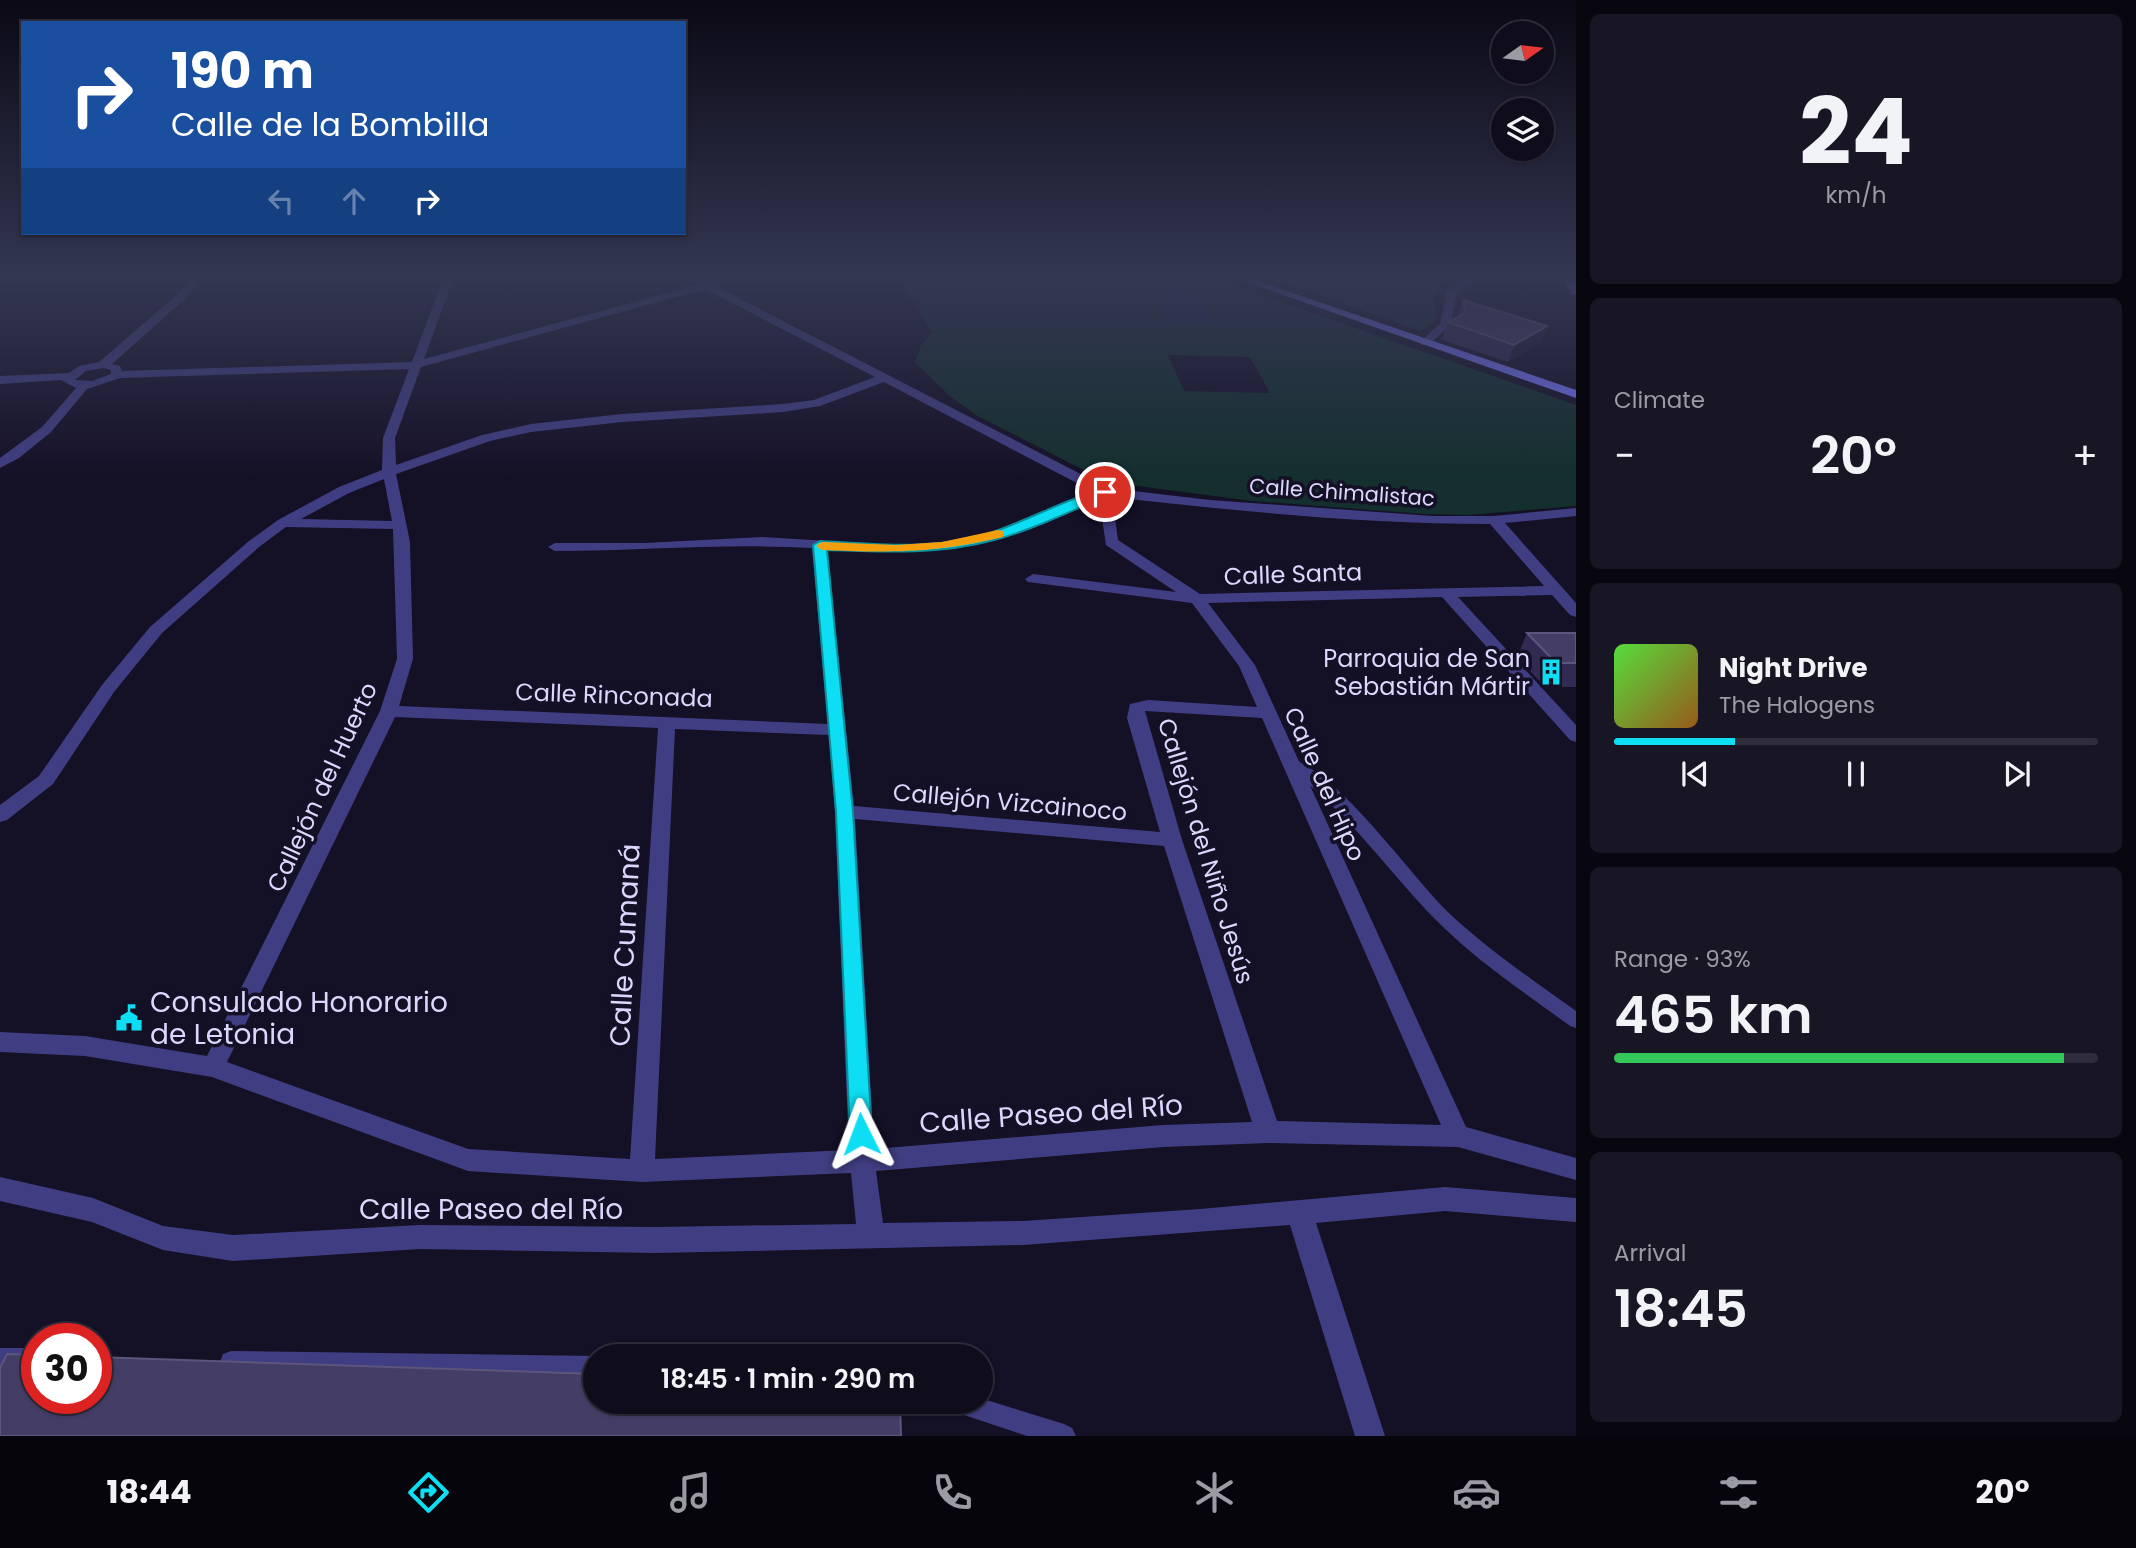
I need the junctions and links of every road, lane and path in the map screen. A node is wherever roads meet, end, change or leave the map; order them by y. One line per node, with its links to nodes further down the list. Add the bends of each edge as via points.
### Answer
1 (125, 346): 6 (street)
2 (423, 346): 7 (street, Callejón del Huerto)
3 (481, 346): 7 (street)
4 (822, 346): 10 (street)
5 (1437, 346): 13 (street)
6 (103, 365): 8 (street, via 116,368); 9 (street)
7 (416, 365): 8 (street); 15 (street, Callejón del Huerto, via 389,438)
8 (117, 375): 12 (street)
9 (69, 376): 11 (street); 12 (street, via 69,383)
10 (884, 378): 15 (street, via 816,403 783,408 531,428); 16 (street)
11 (0, 380)
12 (84, 385): 14 (street, via 52,427)
13 (1576, 394)
14 (0, 464)
15 (389, 470): 19 (street); 20 (street, Callejón del Huerto)
16 (1105, 492): 18 (street, Calle Chimalistac, via 1346,514); 21 (street, via 991,537 954,544 896,549); 26 (street, Calle del Hipo, via 1111,542)
17 (1576, 512): 18 (street, Calle Chimalistac)
18 (1494, 520): 24 (street)
19 (284, 523): 20 (street); 35 (street, via 156,630 108,689 46,780)
20 (400, 525): 28 (street, Callejón del Huerto, via 405,659)
21 (820, 545): 22 (street, via 762,541); 31 (street)
22 (555, 547)
23 (1033, 579): 26 (street, Calle Santa)
24 (1557, 590): 25 (street, Calle Santa); 27 (street)
25 (1446, 593): 26 (street, Calle Santa); 32 (street)
26 (1197, 599): 29 (street, Calle del Hipo, via 1247,665)
27 (1576, 612)
28 (389, 711): 30 (street, Calle Rinconada); 39 (street, Callejón del Huerto)
29 (1266, 713): 33 (street, Calle del Hipo); 36 (street, Callejón del Niño Jesús, via 1136,708)
30 (667, 722): 31 (street, Calle Rinconada); 44 (street, Calle Cumaná)
31 (836, 730): 34 (street)
32 (1576, 736)
33 (1289, 763): 37 (lane, via 1326,788 1443,918); 41 (street, Calle del Hipo)
34 (845, 812): 36 (street, Callejón Vizcainoco); 42 (street)
35 (0, 815)
36 (1172, 840): 40 (street, Callejón del Niño Jesús)
37 (1576, 1021)
38 (0, 1042): 39 (street, Calle Paseo del Río, via 85,1046)
39 (213, 1067): 44 (street, Calle Paseo del Río, via 468,1160)
40 (1268, 1132): 41 (street, Calle Paseo del Río); 42 (street, Calle Paseo del Río)
41 (1458, 1136): 43 (street, Calle Paseo del Río)
42 (862, 1161): 44 (street, Calle Paseo del Río); 48 (street)
43 (1576, 1169)
44 (642, 1171)
45 (0, 1189): 48 (street, Calle Paseo del Río, via 93,1210 163,1238 233,1248 419,1237 655,1240)
46 (1299, 1210): 47 (street, Calle Paseo del Río, via 1445,1199); 48 (street, Calle Paseo del Río, via 1023,1233); 55 (street)
47 (1576, 1210)
48 (871, 1236)
49 (0, 1359): 50 (lane)
50 (21, 1359)
51 (207, 1362): 52 (lane)
52 (583, 1367)
53 (993, 1413): 54 (lane)
54 (1065, 1436)
55 (1370, 1436)

